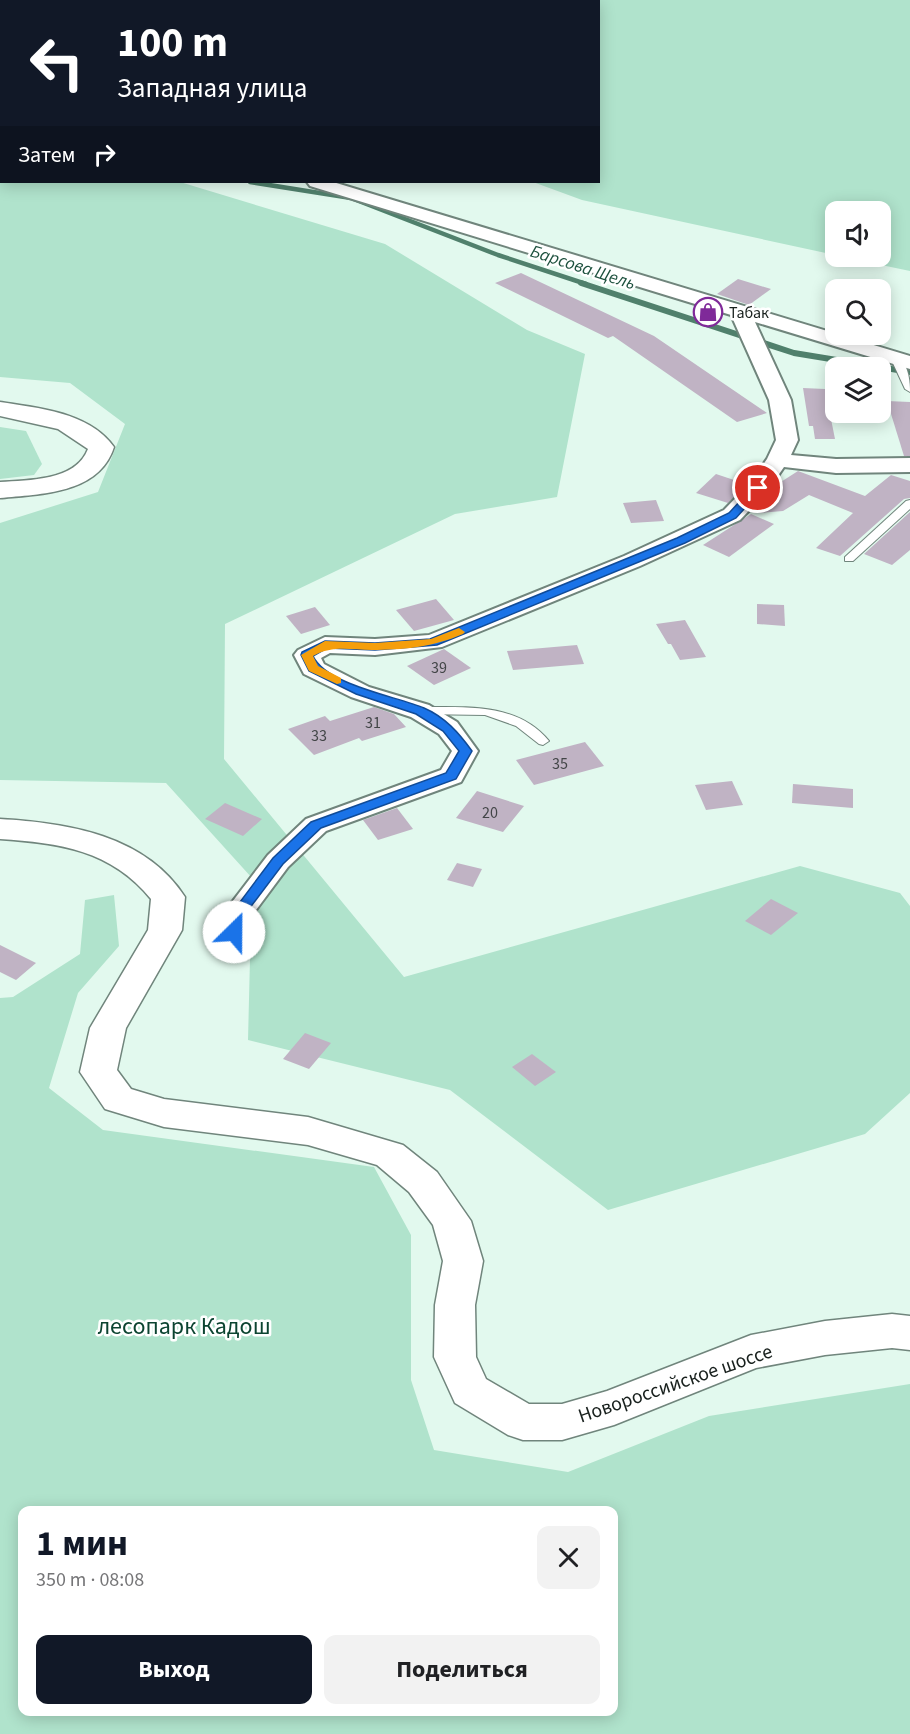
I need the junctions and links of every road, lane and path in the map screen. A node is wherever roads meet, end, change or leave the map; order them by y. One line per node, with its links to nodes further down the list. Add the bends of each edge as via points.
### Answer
1 (319, 183): 2 (street)
2 (740, 312): 3 (street); 6 (street, via 780,400 788,440)
3 (903, 361): 4 (lane)
4 (910, 389)
5 (0, 409): 8 (highway, via 51,417 85,432 101,447 95,462 79,475)
6 (778, 460): 7 (street, via 836,466); 11 (street, via 732,515 632,561 432,642 325,645 307,655 313,669 360,692)
7 (910, 465)
8 (0, 490)
9 (910, 503): 10 (lane)
10 (849, 559)
11 (420, 711): 12 (lane, via 486,711 520,723); 14 (street, via 448,728 465,751 451,776 316,825 278,861 236,917)
12 (543, 741)
13 (0, 829): 15 (highway, Новороссийское шоссе, via 33,831 96,845 141,867 168,897 165,930 108,1028 99,1072 118,1098 164,1113 309,1131 390,1155 423,1182 451,1221 463,1260 455,1305 455,1357 470,1391 523,1422 562,1422 614,1407 751,1352 825,1338 892,1331)
14 (231, 948)
15 (910, 1333)

